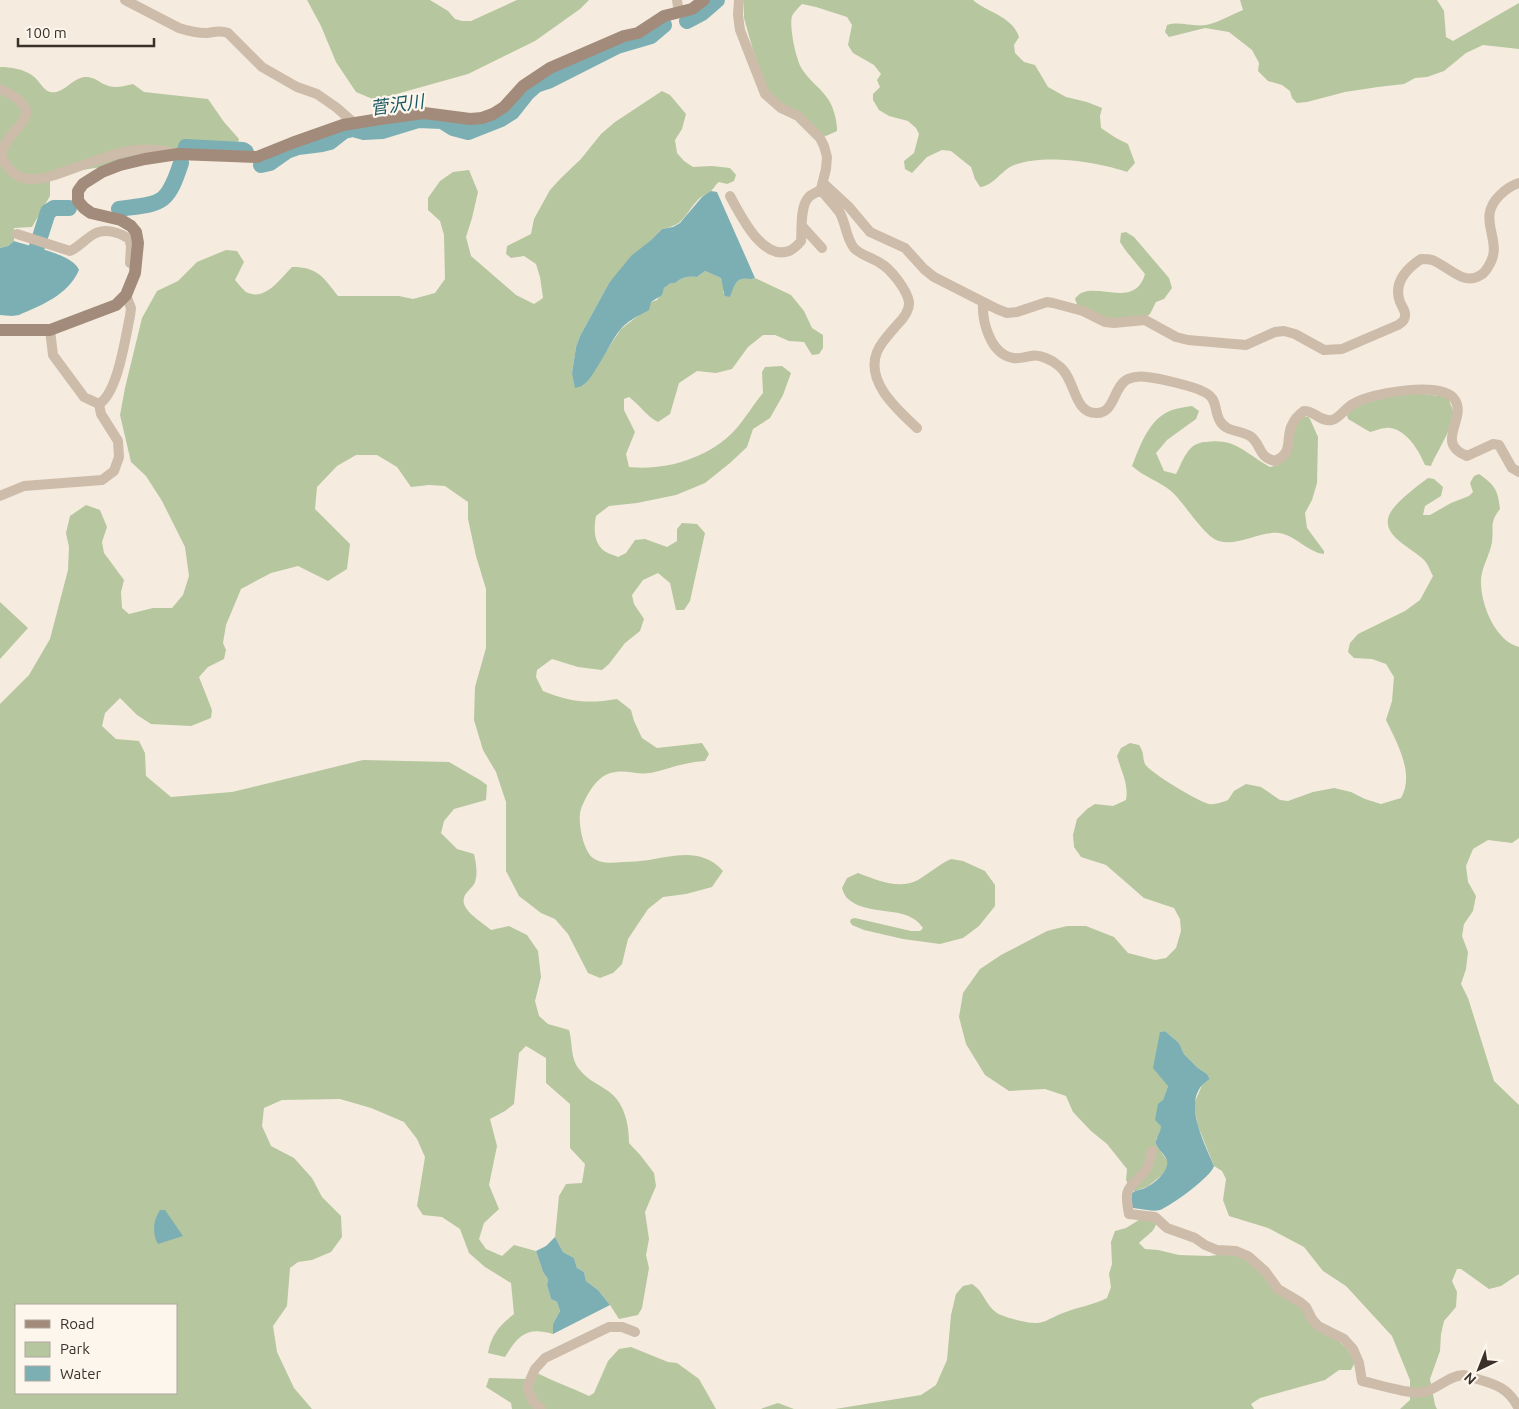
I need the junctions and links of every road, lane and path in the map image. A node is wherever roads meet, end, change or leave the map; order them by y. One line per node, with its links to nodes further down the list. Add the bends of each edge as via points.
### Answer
1 (125, 0): 7 (street, via 188,31 207,33 222,30 228,33 262,67 297,87 317,94)
2 (677, 0): 5 (street)
3 (704, 0): 5 (street)
4 (739, 0): 10 (street, via 740,30 765,94 781,108 798,116 824,146 827,157)
5 (679, 13): 7 (street, via 664,16 638,33 550,68 523,86 493,114 470,119 424,113)
6 (0, 89): 8 (street, via 18,99 25,111 22,124 5,143 1,156 11,172 21,177 42,179 58,176 135,150 162,150)
7 (354, 123): 8 (street, via 256,157)
8 (178, 154): 15 (street, via 120,165 92,177 78,191 78,201 84,208 121,220 136,232)
9 (1519, 183): 17 (street, via 1503,192 1490,208 1495,249 1494,257 1482,274 1470,279 1432,260 1421,259 1401,278 1398,286 1405,319 1342,350 1324,350 1284,331 1237,346 1176,337 1145,320 1105,322 1053,303 1007,313)
10 (822, 186): 12 (street, via 805,202); 17 (street, via 850,208 870,232 905,248 934,277); 21 (street, via 839,212 852,246 860,254 886,267 907,296 908,310 882,343 874,361 880,387)
11 (730, 196): 12 (street, via 751,231 777,253 798,246)
12 (803, 227): 14 (street)
13 (17, 234): 15 (street, via 70,251 94,233 116,232 129,239 130,264)
14 (822, 248)
15 (135, 273): 16 (street)
16 (126, 295): 19 (street, via 116,305); 20 (street, via 130,316 113,388)
17 (983, 303): 22 (street, via 985,328 998,349 1012,358 1038,355 1059,366 1070,377 1079,403 1089,412 1103,412 1126,380 1136,378 1146,377 1202,391 1216,404 1220,422 1228,429 1252,437 1260,453 1275,461 1286,453 1291,428 1297,416 1304,411 1329,420 1376,394 1442,390 1456,400 1458,408 1452,434 1455,449 1467,456 1493,444 1499,445 1512,468)
18 (0, 330): 19 (street)
19 (50, 330): 20 (street, via 53,355 84,397)
20 (99, 404): 23 (street, via 101,414 118,441 119,457 114,471 102,480 24,486)
21 (917, 428)
22 (1519, 472)
23 (0, 496)
24 (1152, 1151): 27 (street, via 1147,1168 1128,1188 1129,1214 1155,1217 1167,1228 1196,1238 1205,1245 1248,1256 1278,1289 1306,1307 1318,1326 1344,1339 1359,1363 1362,1381 1421,1392 1432,1390 1457,1375 1464,1375 1504,1388)
25 (635, 1332): 26 (street, via 609,1327 545,1358 535,1369 528,1385 532,1401)
26 (541, 1409)
27 (1519, 1409)

